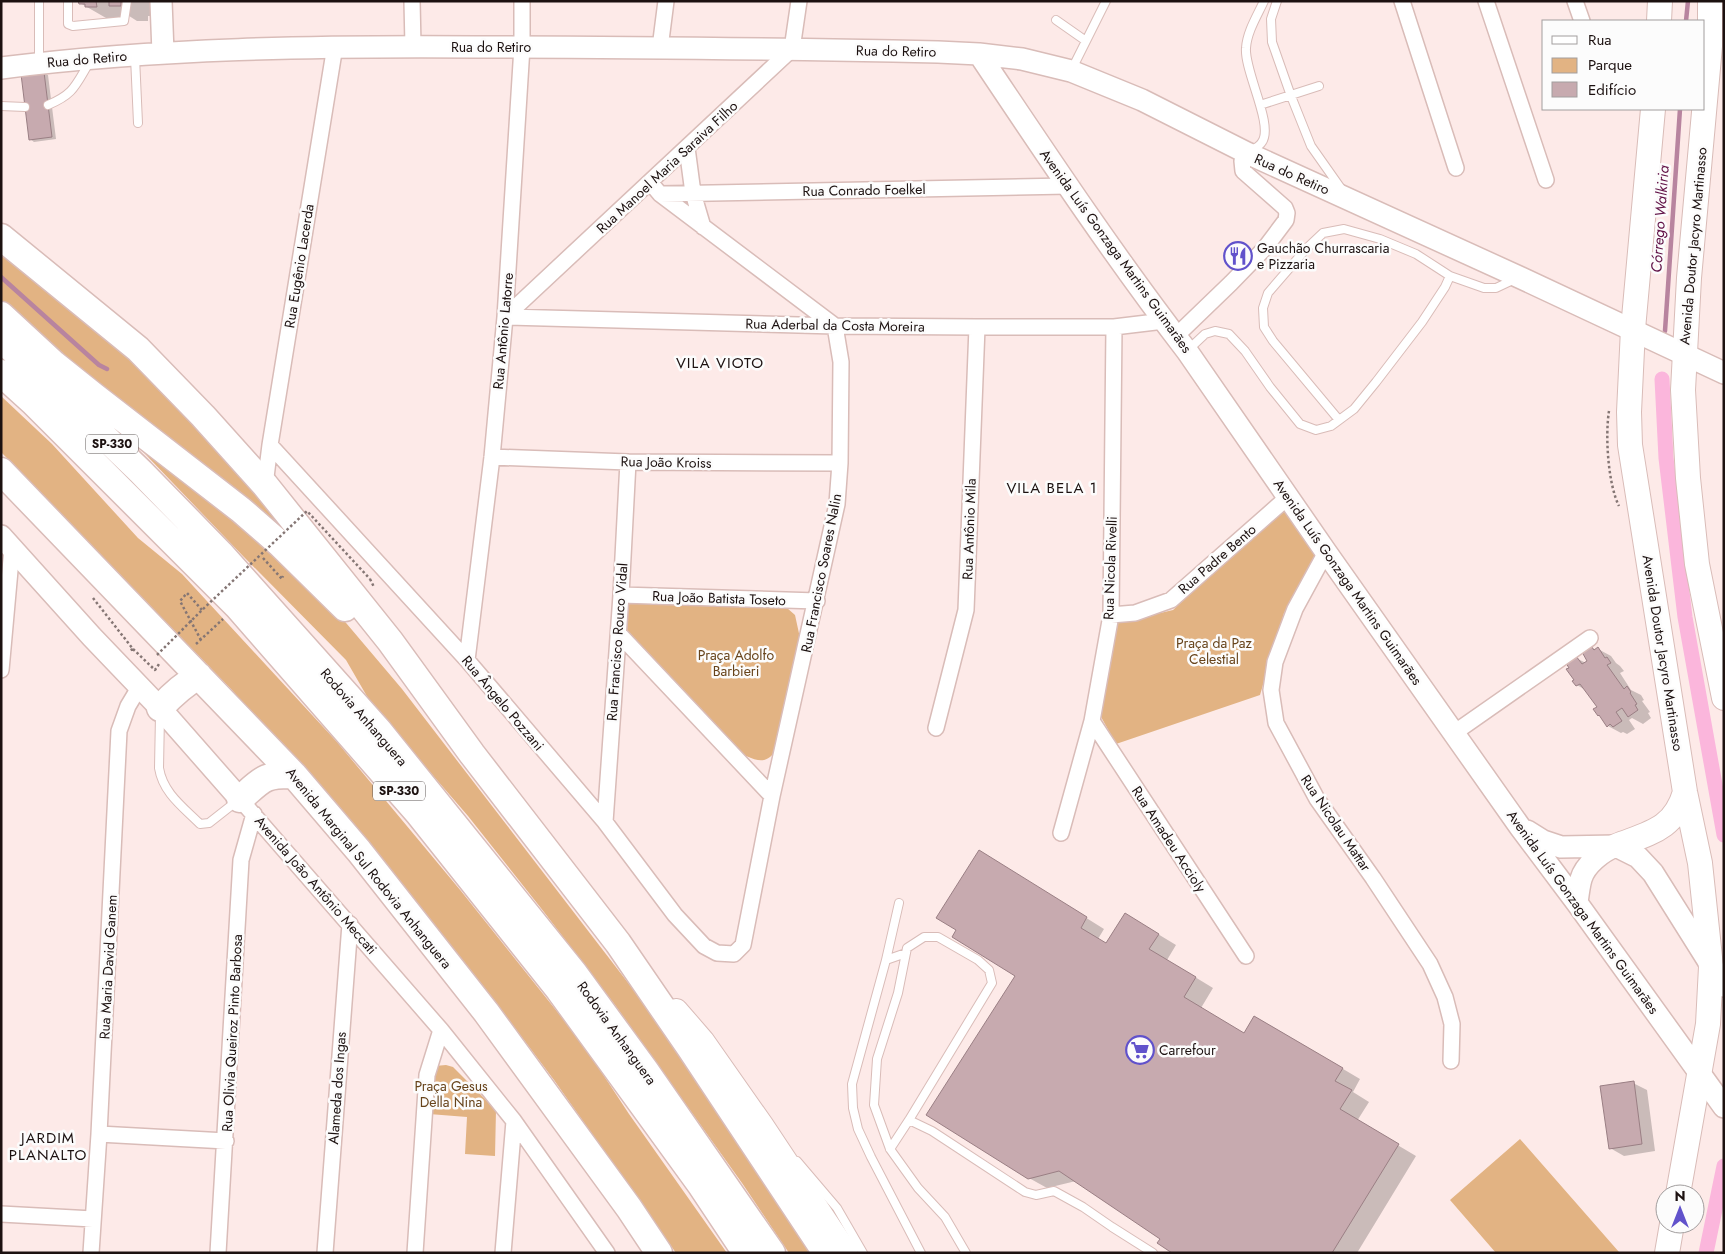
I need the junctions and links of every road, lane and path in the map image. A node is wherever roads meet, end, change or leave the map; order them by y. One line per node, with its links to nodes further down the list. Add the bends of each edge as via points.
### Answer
1 (38, 1): 30 (lane)
2 (68, 1): 3 (lane, via 68,24 73,26 124,21)
3 (127, 1)
4 (161, 1): 26 (main road)
5 (412, 1): 22 (street)
6 (522, 1): 23 (street, Rua Antônio Latorre)
7 (666, 1): 24 (street)
8 (799, 1): 25 (street)
9 (1106, 1): 20 (lane)
10 (1264, 1): 37 (lane, via 1246,47 1246,58)
11 (1277, 1): 35 (lane, via 1271,19 1272,42)
12 (1402, 1): 45 (street)
13 (1486, 1): 46 (street)
14 (1575, 1): 18 (street)
15 (1660, 1): 19 (main road)
16 (1710, 1): 34 (main road, Avenida Doutor Jacyro Martinasso, via 1710,46)
17 (1056, 20): 20 (lane)
18 (1582, 20)
19 (1659, 20)
20 (1086, 41): 32 (lane)
21 (335, 46): 22 (main road, Rua do Retiro); 26 (main road, Rua do Retiro); 68 (street, Rua Eugênio Lacerda)
22 (413, 46): 23 (main road, Rua do Retiro)
23 (522, 47): 24 (main road, Rua do Retiro); 56 (street, Rua Antônio Latorre)
24 (660, 48): 25 (main road, Rua do Retiro)
25 (792, 49): 27 (main road, Rua do Retiro); 43 (street, Rua Manoel Maria Saraiva Filho)
26 (162, 53): 28 (main road, Rua do Retiro)
27 (978, 54): 32 (main road, Rua do Retiro, via 1022,59); 47 (main road, Avenida Luís Gonzaga Martins Guimarães)
28 (135, 55): 29 (main road, Rua do Retiro); 42 (lane)
29 (91, 59): 30 (main road, Rua do Retiro); 36 (lane, via 72,91)
30 (39, 63): 31 (main road, Rua do Retiro)
31 (1, 68)
32 (1071, 71): 44 (main road, Rua do Retiro, via 1142,100)
33 (1319, 86): 35 (lane)
34 (1705, 88)
35 (1291, 96): 37 (lane); 50 (lane, via 1311,146)
36 (48, 105)
37 (1260, 105): 44 (lane, via 1265,136 1262,143)
38 (1, 106): 39 (lane)
39 (25, 107)
40 (1653, 110): 60 (main road, Avenida Doutor Jacyro Martinasso)
41 (1703, 110): 63 (main road, Avenida Doutor Jacyro Martinasso)
42 (138, 123)
43 (687, 148): 48 (street, Rua Manoel Maria Saraiva Filho); 49 (street)
44 (1247, 154): 50 (main road, Rua do Retiro); 61 (street, via 1242,161 1242,171 1285,208 1286,220 1259,255)
45 (1456, 168)
46 (1546, 180)
47 (1068, 186): 49 (street, Rua Conrado Foelkel); 61 (main road, Avenida Luís Gonzaga Martins Guimarães)
48 (655, 188): 49 (street, Rua Conrado Foelkel); 51 (street); 56 (street, Rua Manoel Maria Saraiva Filho)
49 (692, 193): 51 (street)
50 (1349, 200): 54 (main road, Rua do Retiro)
51 (703, 226): 57 (street)
52 (1, 237): 73 (highway, via 138,349)
53 (1450, 276): 54 (lane, via 1484,288 1496,288); 67 (lane, via 1422,322 1354,409); 67 (lane, via 1416,254 1344,229 1323,233 1268,293 1263,308 1264,327)
54 (1520, 277): 60 (main road, Rua do Retiro)
55 (1, 315): 97 (highway, via 61,369 280,544 362,625)
56 (505, 317): 57 (street, Rua Aderbal da Costa Moreira); 69 (street, Rua Antônio Latorre)
57 (835, 326): 58 (street, Rua Aderbal da Costa Moreira); 71 (street, Rua Francisco Soares Nalin, via 841,362)
58 (977, 327): 59 (street, Rua Aderbal da Costa Moreira); 95 (street, Rua Antônio Mila, via 966,610)
59 (1114, 327): 61 (street, Rua Aderbal da Costa Moreira); 82 (street, Rua Nicola Rivelli)
60 (1638, 332): 63 (main road, Rua do Retiro); 99 (main road, Avenida Doutor Jacyro Martinasso, via 1629,412 1630,445)
61 (1176, 336): 67 (lane, via 1215,331 1229,334 1300,424 1316,430); 74 (main road, Avenida Luís Gonzaga Martins Guimarães)
62 (1, 339): 139 (highway, Rodovia Anhanguera / SP-330, via 134,465 220,553 379,731 574,973)
63 (1680, 351): 65 (main road, Rua do Retiro); 92 (main road, Avenida Doutor Jacyro Martinasso, via 1688,478 1698,564)
64 (1, 373): 138 (highway, Rodovia Anhanguera / SP-330, via 237,606 418,813 559,990)
65 (1724, 373)
66 (1610, 404): 75 (path, via 1606,427 1613,494)
67 (1339, 420)
68 (270, 445): 73 (street, Rua Eugênio Lacerda); 88 (street, Rua Ângelo Pozzani)
69 (492, 457): 70 (street, Rua João Kroiss); 88 (street, Rua Antônio Latorre)
70 (628, 462): 71 (street, Rua João Kroiss); 79 (street, Rua Francisco Rouco Vidal)
71 (840, 463): 80 (street, Rua Francisco Soares Nalin, via 837,504)
72 (1, 471): 90 (highway, Avenida Marginal Sul Rodovia Anhanguera)
73 (265, 485): 97 (highway, via 390,641)
74 (1288, 497): 77 (main road, Avenida Luís Gonzaga Martins Guimarães); 82 (street, Rua Padre Bento, via 1171,600 1135,613)
75 (1621, 509)
76 (7, 542): 86 (street); 91 (main road, Avenida João Antônio Meccati)
77 (1326, 552): 96 (main road, Avenida Luís Gonzaga Martins Guimarães); 116 (street, Rua Nicolau Mattar, via 1295,609 1275,662 1271,690 1276,723 1317,799 1430,964 1445,997 1452,1024)
78 (370, 579): 81 (path, bridge, via 307,511)
79 (621, 595): 80 (street, Rua João Batista Toseto); 83 (street, Rua Francisco Rouco Vidal)
80 (817, 601): 100 (street, Rua Francisco Soares Nalin)
81 (202, 610): 85 (path, via 188,593 180,601); 87 (path, bridge)
82 (1111, 615): 94 (street, Rua Nicola Rivelli)
83 (619, 634): 100 (street); 102 (street, Rua Francisco Rouco Vidal)
84 (1590, 638): 96 (street)
85 (201, 640)
86 (2, 652): 89 (street)
87 (157, 655)
88 (467, 660): 102 (street, Rua Ângelo Pozzani)
89 (1, 670)
90 (200, 676): 93 (highway, via 172,694); 98 (highway, Avenida Marginal Sul Rodovia Anhanguera)
91 (140, 686): 93 (main road, Avenida João Antônio Meccati); 122 (street, Rua Maria David Ganem, via 119,731)
92 (1724, 698)
93 (160, 708): 101 (main road, Avenida João Antônio Meccati); 101 (lane, via 160,777 176,801 205,825)
94 (1092, 721): 104 (street, Rua Nicola Rivelli); 112 (street, Rua Amadeu Accioly)
95 (936, 728)
96 (1454, 733): 103 (main road, Avenida Luís Gonzaga Martins Guimarães)
97 (472, 754): 109 (highway)
98 (294, 775): 101 (highway, via 264,779); 137 (highway, Avenida Marginal Sul Rodovia Anhanguera, via 359,851 486,1012)
99 (1685, 792): 105 (main road, via 1681,805 1666,825); 114 (main road, Avenida Doutor Jacyro Martinasso)
100 (772, 796): 110 (street, Rua Francisco Soares Nalin, via 743,945)
101 (247, 806): 108 (street, Avenida João Antônio Meccati); 123 (street, Rua Olivia Queiroz Pinto Barbosa, via 241,860)
102 (604, 822): 110 (street, Rua Ângelo Pozzani, via 675,915 704,946 717,954)
103 (1520, 827): 105 (main road, via 1560,847); 107 (main road, Avenida Luís Gonzaga Martins Guimarães)
104 (1061, 833)
105 (1616, 846): 107 (main road, via 1601,854 1582,876); 114 (main road, via 1638,857 1653,873)
106 (899, 903): 113 (lane)
107 (1577, 903): 117 (main road, Avenida Luís Gonzaga Martins Guimarães)
108 (350, 924): 115 (street, Avenida João Antônio Meccati); 132 (street, Alameda dos Ingas)
109 (618, 943): 121 (main road, via 702,1040); 140 (highway)
110 (734, 954)
111 (906, 954): 113 (lane); 119 (lane, via 907,948 924,938 938,937 978,960 989,970 992,983); 124 (lane, via 898,993 877,1059 874,1105)
112 (1246, 956)
113 (886, 960): 143 (lane, via 852,1084 853,1108 858,1129 871,1157)
114 (1718, 976): 117 (main road, Avenida Doutor Jacyro Martinasso)
115 (441, 1030): 120 (street, Avenida João Antônio Meccati); 133 (street, via 427,1075)
116 (1451, 1061)
117 (1700, 1073): 118 (main road, Avenida Luís Gonzaga Martins Guimarães); 125 (main road, Avenida Doutor Jacyro Martinasso)
118 (1724, 1107)
119 (909, 1120): 124 (lane); 145 (lane, via 932,1131 1025,1192 1036,1195 1054,1191)
120 (514, 1121): 128 (street, Avenida João Antônio Meccati); 134 (street)
121 (761, 1125): 141 (main road); 142 (lane, via 837,1208)
122 (100, 1134): 123 (street); 127 (street, Rua Maria David Ganem)
123 (226, 1141): 131 (street, Rua Olivia Queiroz Pinto Barbosa)
124 (890, 1149): 144 (lane, via 918,1188 945,1217)
125 (1680, 1184)
126 (1, 1214): 127 (street)
127 (93, 1219): 130 (street, Rua Maria David Ganem)
128 (592, 1233): 135 (street); 136 (street, Avenida João Antônio Meccati)
129 (1670, 1234): 146 (main road)
130 (91, 1253)
131 (218, 1253)
132 (325, 1253)
133 (415, 1253)
134 (503, 1253)
135 (590, 1253)
136 (607, 1253)
137 (660, 1253)
138 (746, 1253)
139 (772, 1253)
140 (826, 1253)
141 (846, 1253)
142 (863, 1253)
143 (921, 1253)
144 (966, 1253)
145 (1153, 1253)
146 (1667, 1253)

